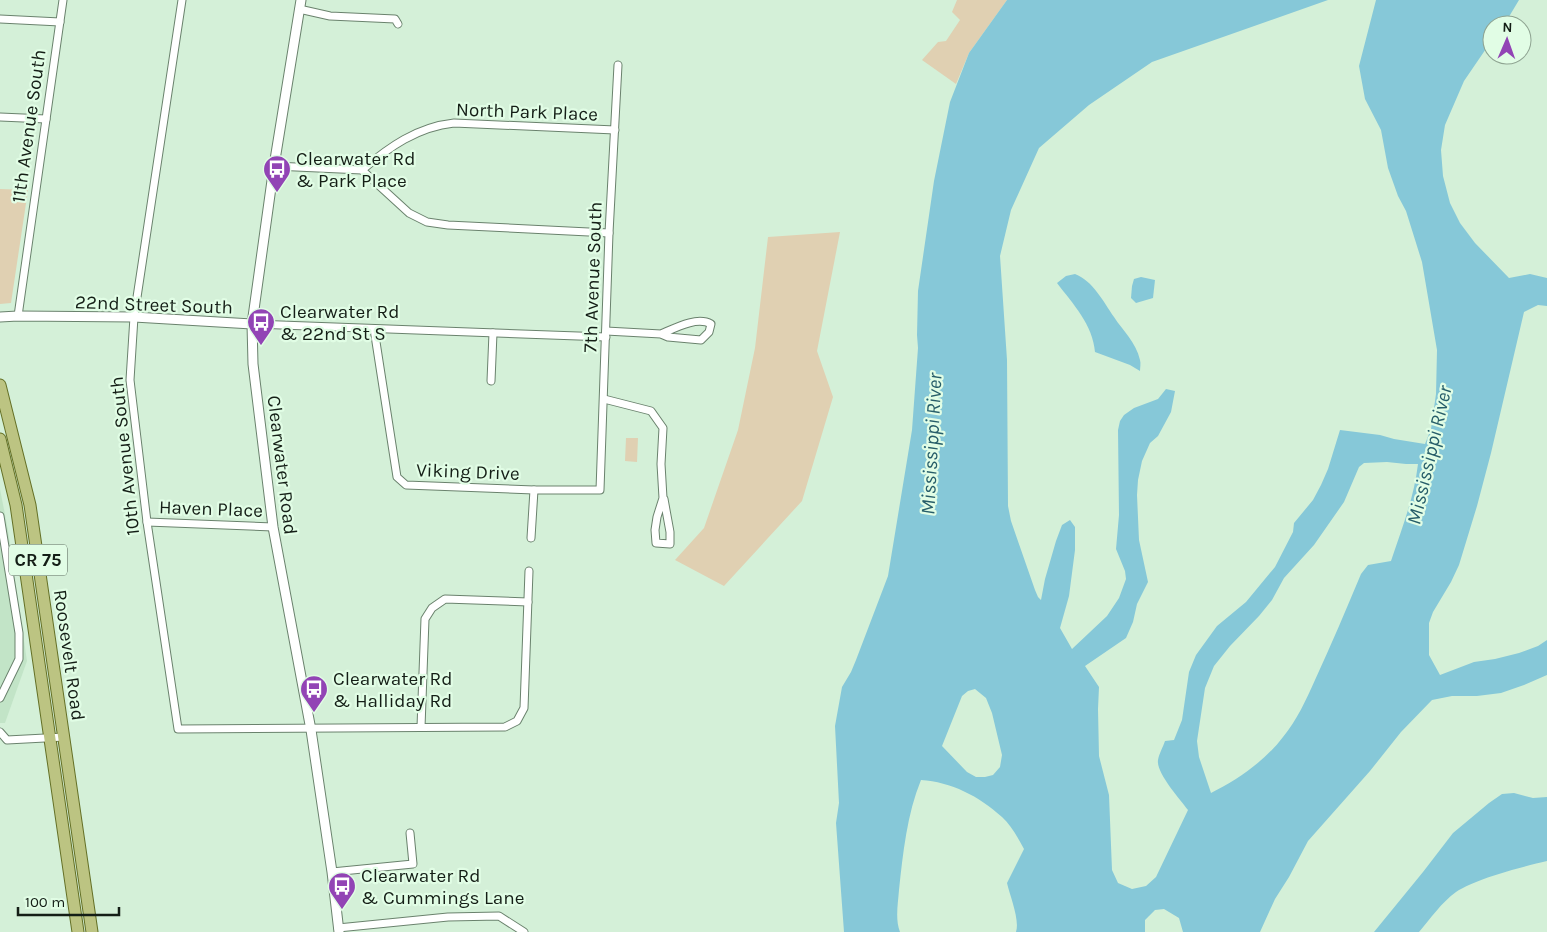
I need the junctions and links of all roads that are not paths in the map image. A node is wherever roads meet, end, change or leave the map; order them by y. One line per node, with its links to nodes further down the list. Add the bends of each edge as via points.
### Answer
1 (63, 0): 5 (street, 11th Avenue South)
2 (182, 0): 16 (street, 10th Avenue South)
3 (300, 5): 6 (street, via 330,16 395,19); 11 (street, Clearwater Road)
4 (0, 19): 5 (street)
5 (60, 22): 9 (street, 11th Avenue South)
6 (398, 24)
7 (618, 65): 10 (street, 7th Avenue South)
8 (0, 117): 9 (street)
9 (46, 118): 14 (street, 11th Avenue South)
10 (615, 130): 12 (street, North Park Place, via 439,124 411,134); 13 (street, 7th Avenue South)
11 (274, 166): 12 (street); 17 (street, Clearwater Road)
12 (362, 170): 13 (street, via 409,213 427,222)
13 (609, 233): 20 (street, 7th Avenue South)
14 (18, 316): 15 (street, 22nd Street South); 16 (street, 22nd Street South)
15 (0, 317)
16 (134, 317): 17 (street, 22nd Street South); 30 (street, 10th Avenue South, via 130,380)
17 (252, 324): 18 (street, 22nd Street South); 31 (street, Clearwater Road)
18 (374, 329): 19 (street, 22nd Street South); 26 (street, Viking Drive, via 397,477 406,485)
19 (493, 333): 20 (street, 22nd Street South); 22 (street)
20 (606, 334): 21 (street, 22nd Street South); 24 (street, 7th Avenue South)
21 (661, 334): 21 (street, 22nd Street South, via 701,340 710,332 711,324 692,323)
22 (492, 381)
23 (0, 386): 39 (main road, Roosevelt Road / CR 75, via 30,505)
24 (604, 399): 27 (street, 7th Avenue South); 28 (street, via 651,411 663,428)
25 (0, 439): 40 (main road, Roosevelt Road / CR 75, via 16,504)
26 (534, 490): 27 (street, Viking Drive); 32 (street)
27 (600, 490)
28 (663, 498): 28 (street, via 657,517 656,542 670,544)
29 (0, 516): 35 (street, via 8,556 19,659)
30 (147, 522): 31 (street, Haven Place); 37 (street, 10th Avenue South, via 178,730)
31 (273, 527): 37 (street, Clearwater Road)
32 (531, 538)
33 (530, 571): 34 (street)
34 (528, 602): 36 (street, via 524,708 517,721 505,727); 36 (street, via 445,599 432,608 425,619)
35 (0, 698)
36 (421, 727): 37 (street)
37 (311, 730): 42 (street, Clearwater Road)
38 (0, 732): 40 (street, Roosevelt Road, via 8,740)
39 (64, 738): 40 (street); 45 (main road, Roosevelt Road / CR 75)
40 (50, 739): 44 (main road, Roosevelt Road / CR 75)
41 (410, 833): 42 (street, via 413,864)
42 (332, 872): 43 (street, Clearwater Road)
43 (339, 930): 46 (street, via 448,917 499,916)
44 (78, 932)
45 (92, 932)
46 (524, 932)

